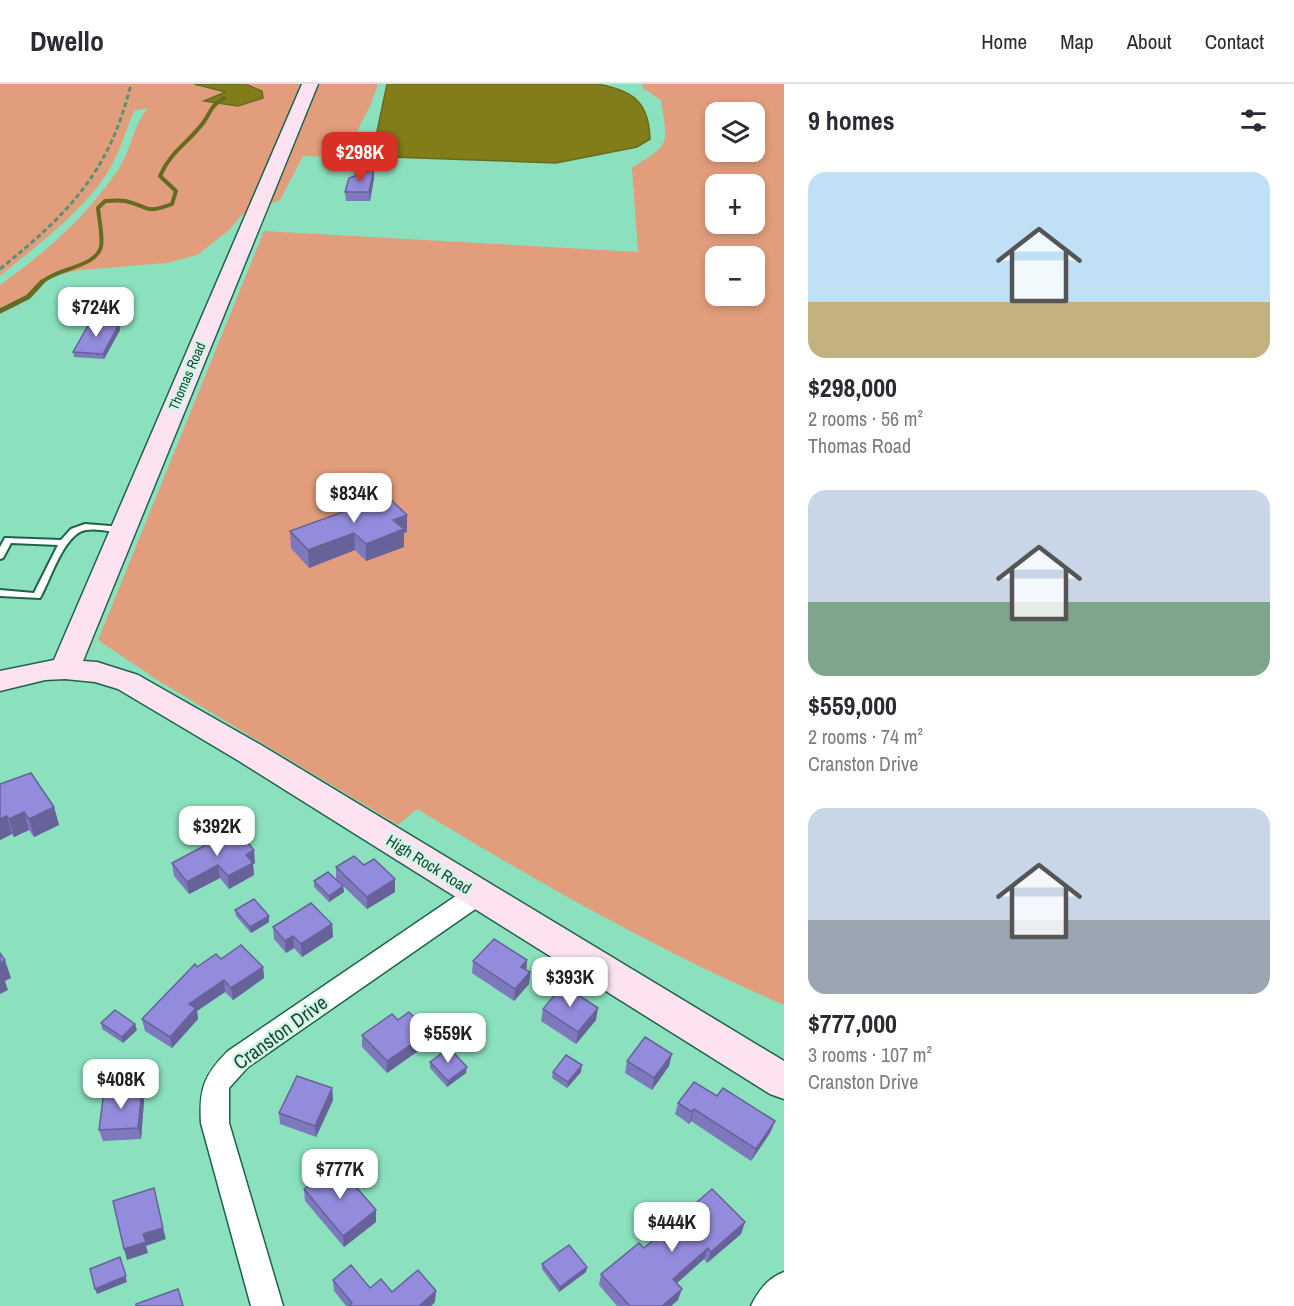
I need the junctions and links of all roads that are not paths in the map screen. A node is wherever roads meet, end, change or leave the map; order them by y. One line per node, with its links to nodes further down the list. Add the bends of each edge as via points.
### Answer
1 (310, 84): 2 (main road, Thomas Road)
2 (123, 530): 3 (lane, via 78,528); 6 (main road, Thomas Road)
3 (63, 543): 4 (lane, via 8,540); 5 (lane, via 37,596)
4 (0, 556)
5 (0, 593)
6 (65, 669): 7 (main road, High Rock Road); 8 (main road, High Rock Road, via 104,674 142,690)
7 (0, 681)
8 (478, 894): 9 (main road, High Rock Road); 11 (street, Cranston Drive, via 238,1059 218,1078 213,1093 216,1123)
9 (784, 1083)
10 (784, 1287): 12 (street)
11 (267, 1306)
12 (767, 1306)

